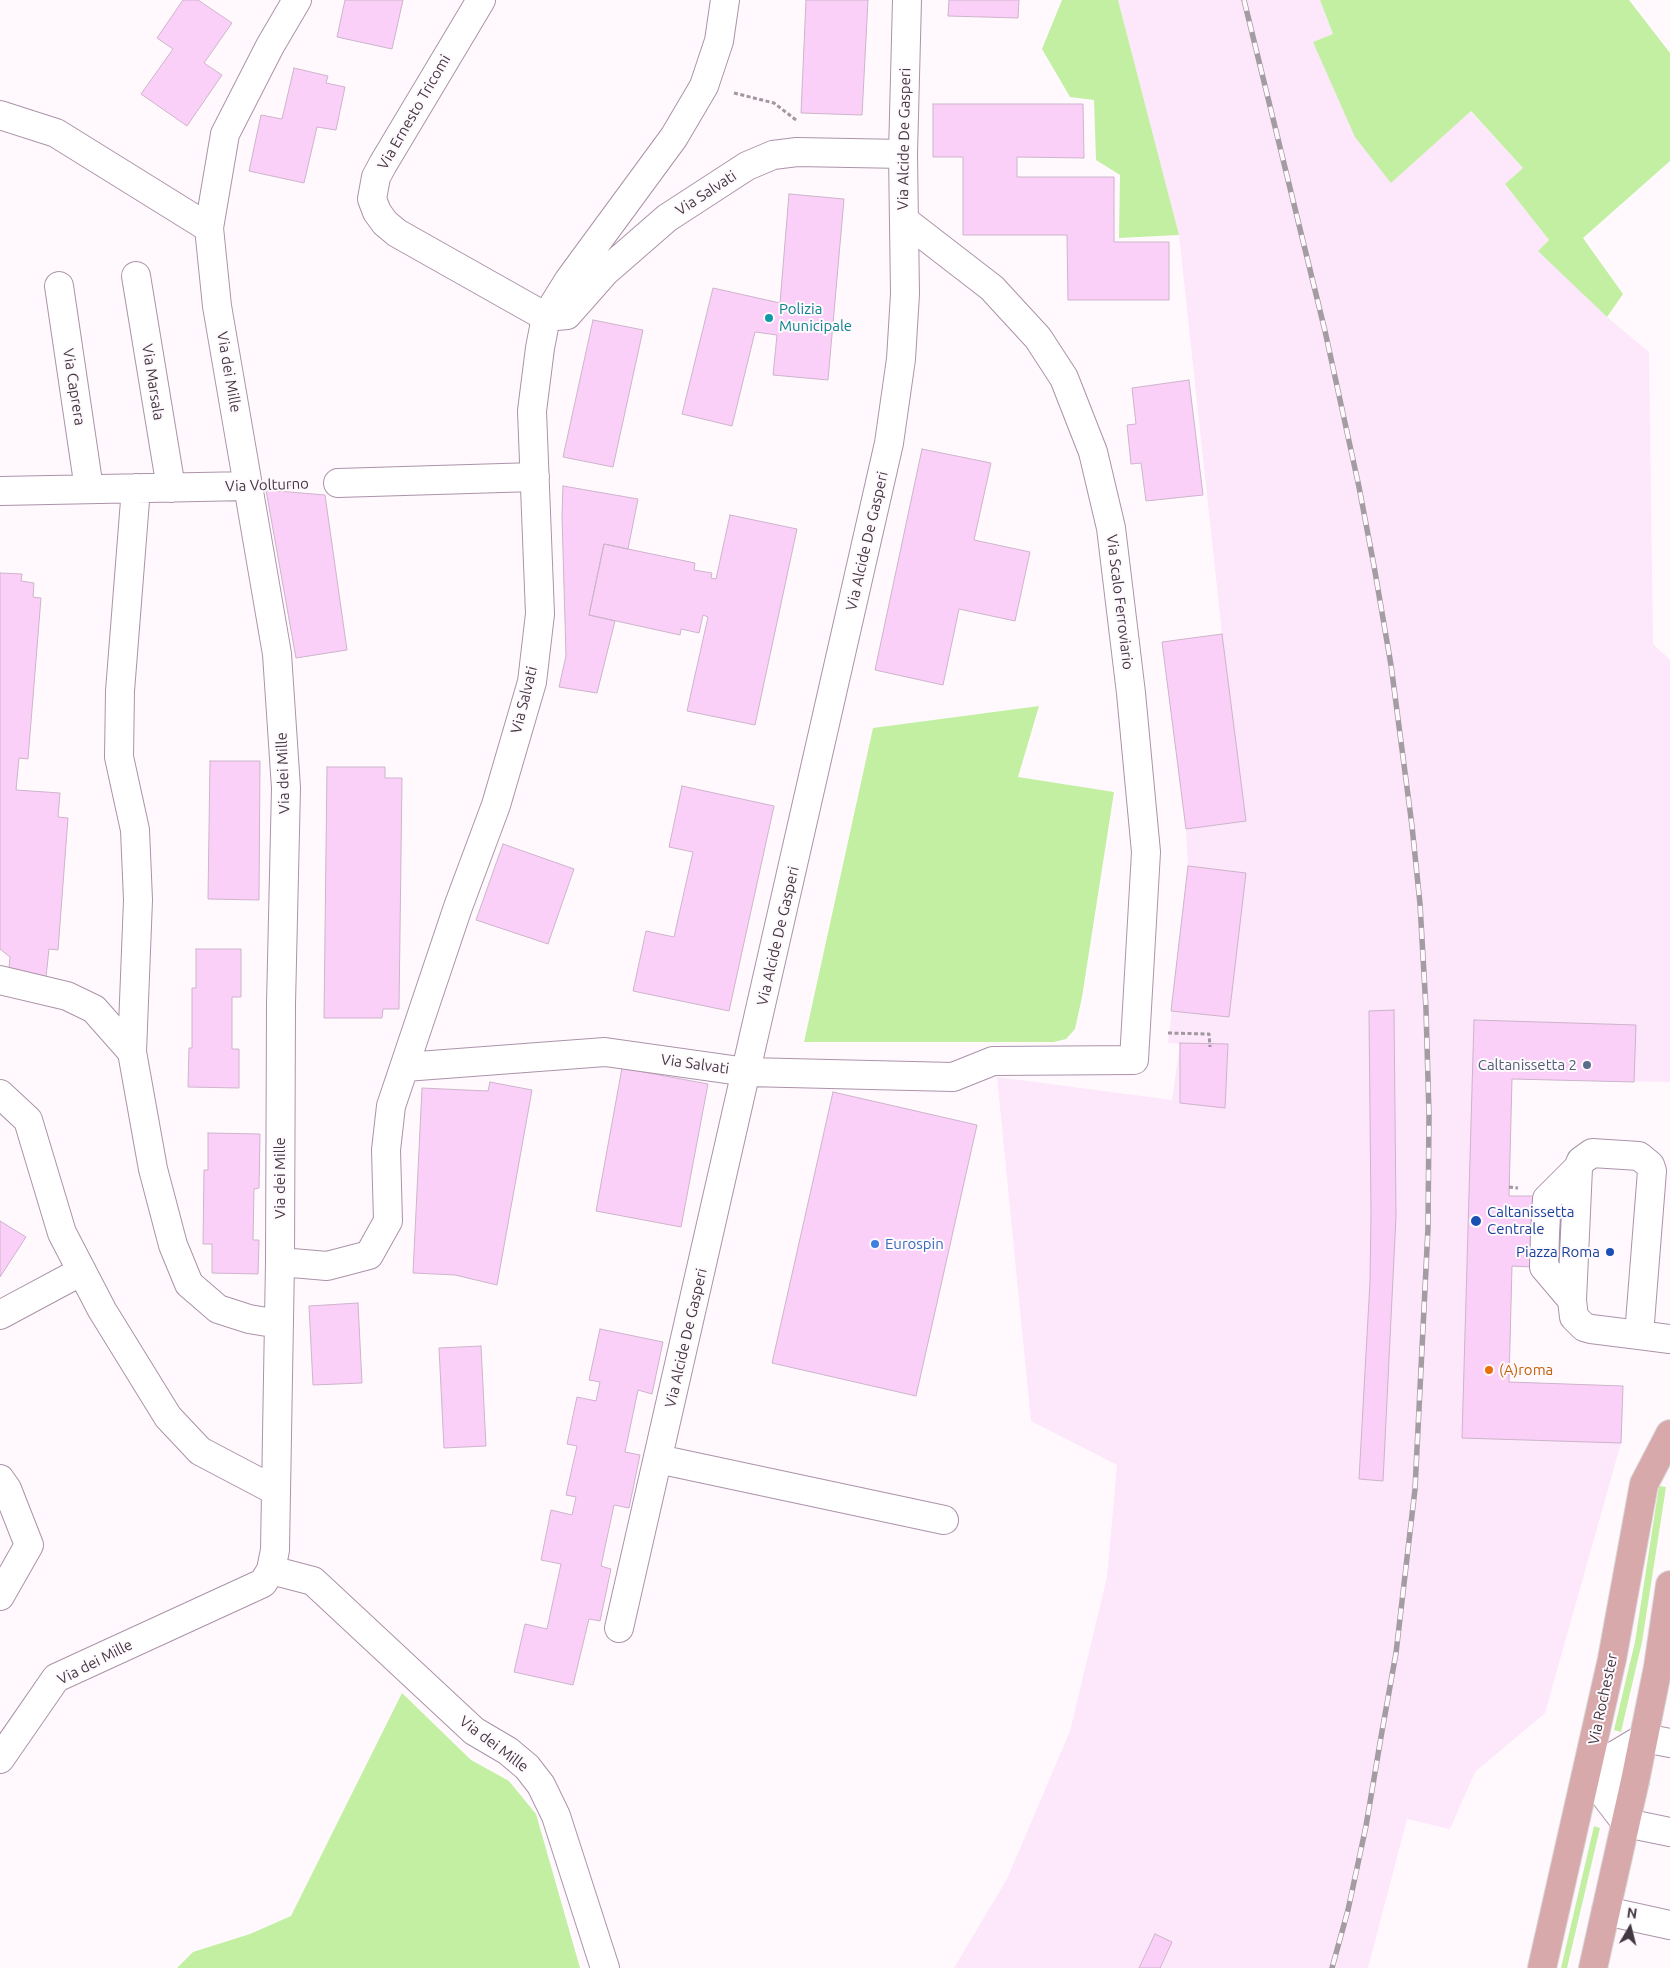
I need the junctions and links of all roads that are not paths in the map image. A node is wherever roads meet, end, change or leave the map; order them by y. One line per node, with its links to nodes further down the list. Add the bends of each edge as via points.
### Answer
1 (297, 0): 8 (street, Via dei Mille, via 225,134)
2 (481, 0): 11 (street, Via Ernesto Tricomi, via 382,164 372,199 385,223 398,233)
3 (725, 0): 11 (street, Via Salvati, via 719,41 704,86 674,137 569,280)
4 (907, 0): 6 (street, Via Alcide De Gasperi)
5 (0, 115): 8 (street, via 56,133)
6 (903, 154): 7 (street, Via Alcide De Gasperi); 11 (street, Via Salvati, via 797,152 773,155 747,166 667,218 605,272 567,316)
7 (904, 220): 22 (street, Via Alcide De Gasperi, via 906,294 889,443); 22 (street, Via Scalo Ferroviario, via 992,288 1038,338 1064,378 1093,452 1111,528 1146,852 1134,1060 993,1061 953,1077)
8 (209, 228): 14 (street, Via dei Mille, via 217,306)
9 (136, 276): 16 (street, Via Marsala)
10 (59, 286): 17 (street, Via Caprera)
11 (546, 317): 12 (street, Via Salvati, via 532,412)
12 (535, 477): 13 (street); 21 (street, Via Salvati, via 540,614 532,682 496,805)
13 (338, 483)
14 (248, 486): 16 (street, Via Volturno); 25 (street, Via dei Mille, via 277,654 286,788)
15 (136, 488): 16 (street, Via Volturno); 17 (street, Via Volturno); 20 (street, via 120,691 119,757 135,830 138,900)
16 (170, 488)
17 (89, 489): 18 (street, Via Volturno)
18 (0, 491)
19 (0, 980): 20 (street, via 67,996 94,1010)
20 (132, 1052): 29 (street, via 153,1169 173,1245 189,1284 218,1310)
21 (405, 1067): 22 (street, Via Salvati, via 605,1052); 25 (street, Via Salvati, via 391,1106 386,1150 388,1221 369,1255 326,1266)
22 (747, 1072): 33 (street, Via Alcide De Gasperi)
23 (0, 1094): 26 (street, via 28,1120 62,1233)
24 (1578, 1168): 27 (street); 27 (street, via 1547,1199 1544,1267); 30 (street, via 1581,1161 1592,1153 1639,1156 1650,1164)
25 (280, 1262): 29 (street, Via dei Mille)
26 (82, 1271): 28 (street); 35 (street, via 102,1310 168,1417 200,1451)
27 (1572, 1300): 30 (street, via 1574,1317 1584,1327)
28 (0, 1315)
29 (279, 1324): 35 (street, Via dei Mille)
30 (1639, 1335): 31 (street)
31 (1670, 1339)
32 (1670, 1434): 44 (main road, Via Rochester, via 1644,1484 1612,1659)
33 (658, 1458): 36 (street); 40 (street, Via Alcide De Gasperi)
34 (0, 1479): 39 (street, via 29,1545)
35 (276, 1491): 37 (street, Via dei Mille, via 275,1550)
36 (944, 1520)
37 (270, 1570): 43 (street, Via dei Mille, via 262,1583 56,1678); 50 (street, Via dei Mille, via 312,1581 474,1731 508,1751 527,1767 541,1785 556,1816)
38 (1670, 1585): 41 (main road)
39 (0, 1596)
40 (619, 1628)
41 (1644, 1738): 42 (street); 44 (street); 45 (main road)
42 (1670, 1743)
43 (0, 1759)
44 (1587, 1772): 45 (street); 46 (street); 51 (main road, Via Rochester)
45 (1636, 1780): 46 (main road)
46 (1626, 1823): 47 (street); 48 (main road)
47 (1670, 1832)
48 (1606, 1910): 49 (street); 52 (main road)
49 (1670, 1925)
50 (605, 1968)
51 (1542, 1968)
52 (1593, 1968)

